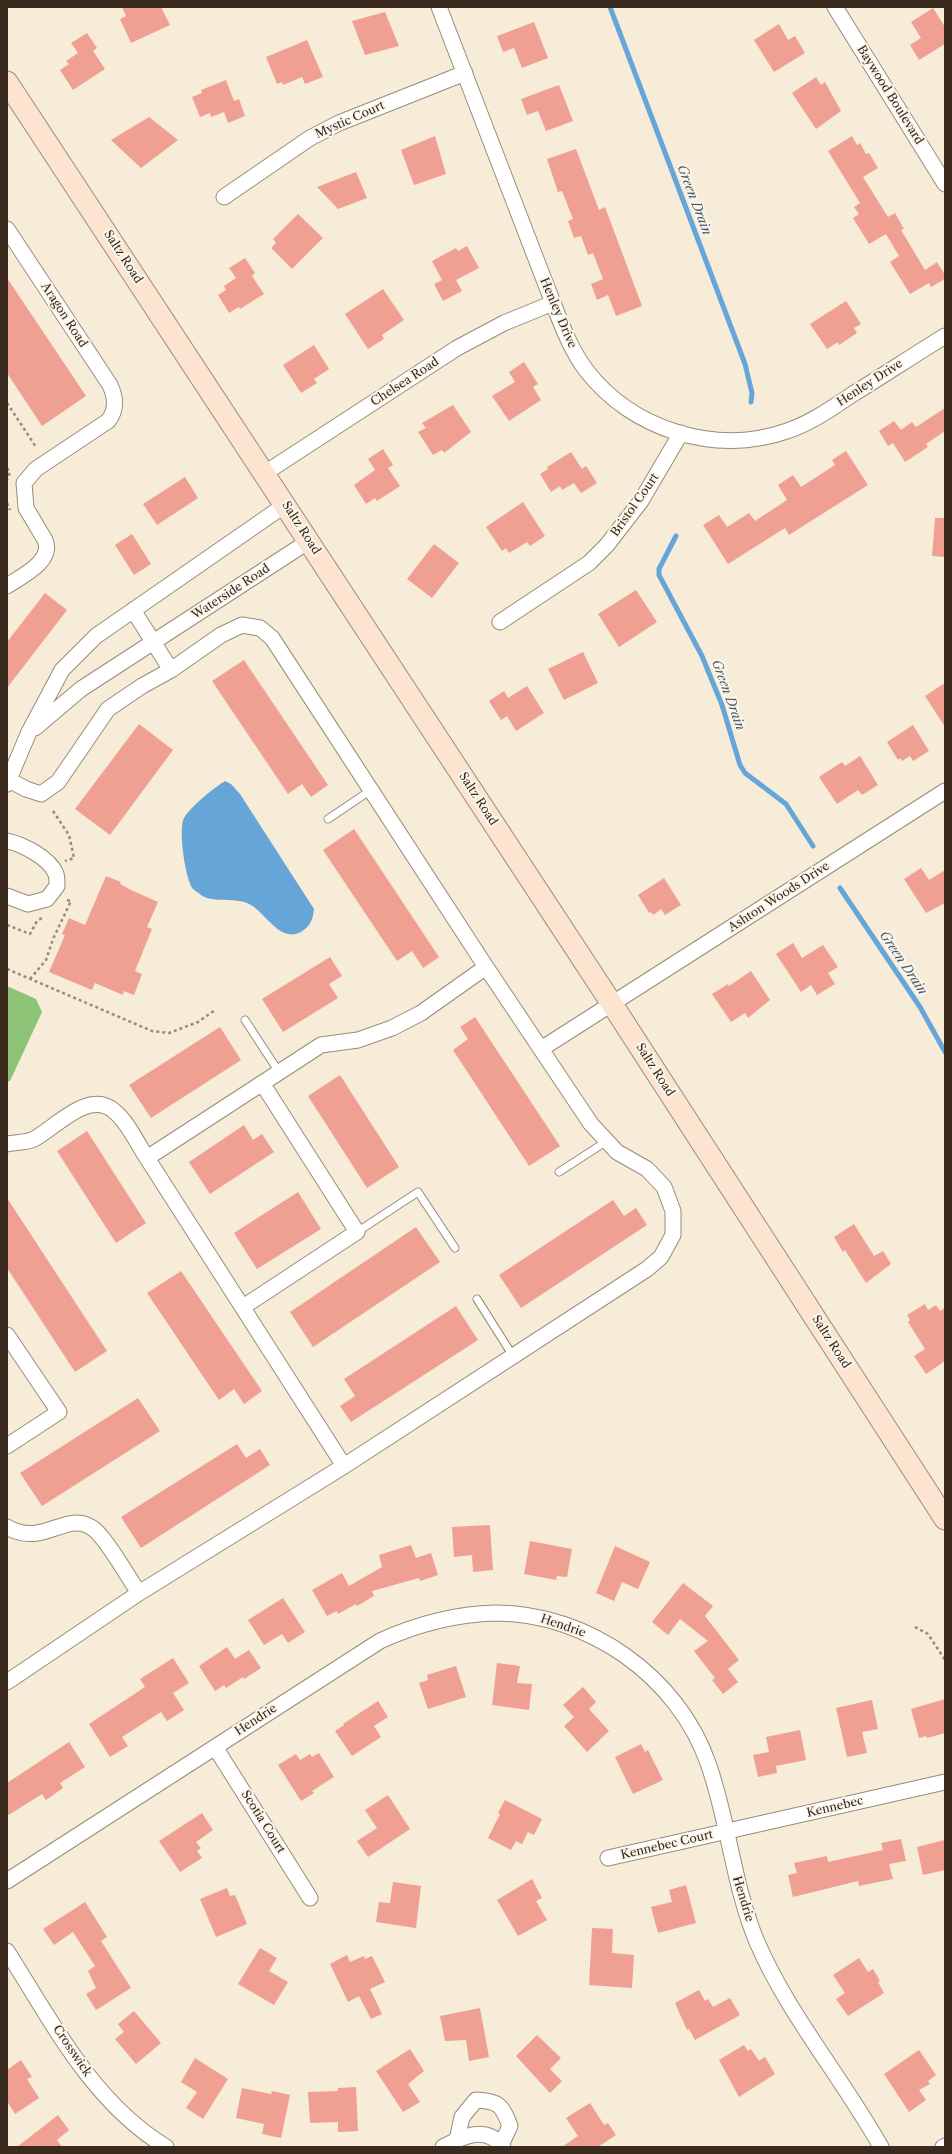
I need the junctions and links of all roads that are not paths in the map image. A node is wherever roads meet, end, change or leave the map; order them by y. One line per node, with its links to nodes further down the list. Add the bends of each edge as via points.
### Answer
1 (439, 7): 3 (street, Henley Drive)
2 (835, 7): 5 (street, Baywood Boulevard)
3 (464, 72): 6 (street, Mystic Court, via 339,123 310,138); 8 (street, Henley Drive)
4 (7, 82): 11 (street, Saltz Road)
5 (945, 184)
6 (224, 197)
7 (7, 229): 14 (street, Aragon Road, via 110,385 115,404 108,421 36,469 24,483 26,508 45,540 47,554)
8 (553, 303): 10 (street, Henley Drive, via 573,350 601,388 639,416); 11 (street, Chelsea Road, via 504,323 457,348)
9 (945, 336): 10 (street, Henley Drive, via 819,416 788,431 766,438 730,441)
10 (681, 433): 16 (street, Bristol Court, via 641,501 607,546 589,563)
11 (265, 473): 12 (street, Saltz Road)
12 (285, 505): 13 (street, Saltz Road); 15 (street, Waterside Road)
13 (309, 541): 17 (street, Waterside Road); 27 (street, Saltz Road)
14 (9, 586)
15 (133, 610): 17 (street); 19 (street, Waterside Road, via 96,636 62,670)
16 (500, 622)
17 (153, 642): 18 (street); 19 (street, Waterside Road, via 81,689)
18 (171, 670): 20 (street, via 108,709 58,782 41,794); 21 (street, via 222,635 242,625 260,628 272,638)
19 (29, 732): 20 (street, Waterside Road)
20 (8, 782)
21 (371, 790): 23 (lane); 26 (street)
22 (945, 791): 27 (street, Ashton Woods Drive)
23 (328, 819)
24 (7, 841): 25 (street, via 40,856 56,873 57,886 47,900 28,904)
25 (7, 896)
26 (486, 967): 29 (street); 30 (street, via 421,1013 392,1028 358,1040 321,1045)
27 (612, 1004): 29 (street, Ashton Woods Drive); 44 (street, Saltz Road)
28 (245, 1020): 30 (lane)
29 (541, 1049): 32 (street, via 591,1124)
30 (279, 1072): 31 (street)
31 (262, 1083): 34 (street); 36 (street)
32 (608, 1142): 35 (lane); 41 (street, via 617,1152 647,1169 664,1187 673,1211 673,1235 661,1257 647,1269)
33 (7, 1144): 34 (street, via 33,1140 77,1110 100,1105 111,1108 120,1116)
34 (147, 1158): 39 (street)
35 (559, 1172)
36 (357, 1232): 37 (lane, via 418,1192); 39 (street)
37 (454, 1248)
38 (477, 1298): 41 (lane)
39 (243, 1308): 43 (street)
40 (7, 1335): 42 (street, via 59,1412)
41 (513, 1356): 43 (street)
42 (7, 1446)
43 (344, 1466): 46 (street)
44 (945, 1519)
45 (7, 1527): 46 (street, via 22,1533 36,1534 69,1523 86,1525 100,1535)
46 (139, 1593): 47 (street)
47 (7, 1682)
48 (215, 1747): 50 (street, Hendrie, via 362,1652 400,1632 426,1623 461,1616 496,1613 529,1616 568,1626 600,1640 635,1663 662,1688 687,1721 709,1764); 52 (street, Hendrie); 53 (street, Scotia Court)
49 (945, 1782): 50 (street, Kennebec)
50 (726, 1832): 51 (street, Kennebec Court); 60 (street, Hendrie, via 745,1909 768,1967)
51 (608, 1858)
52 (7, 1881)
53 (310, 1898)
54 (7, 1952): 56 (street, Crosswick, via 82,2068 102,2093)
55 (457, 2140): 57 (street, via 474,2134 490,2136); 57 (street, via 462,2116 476,2100 493,2101 504,2110 510,2126); 59 (street)
56 (152, 2143): 58 (street, Crosswick)
57 (502, 2146)
58 (166, 2147)
59 (443, 2147)
60 (881, 2147)

